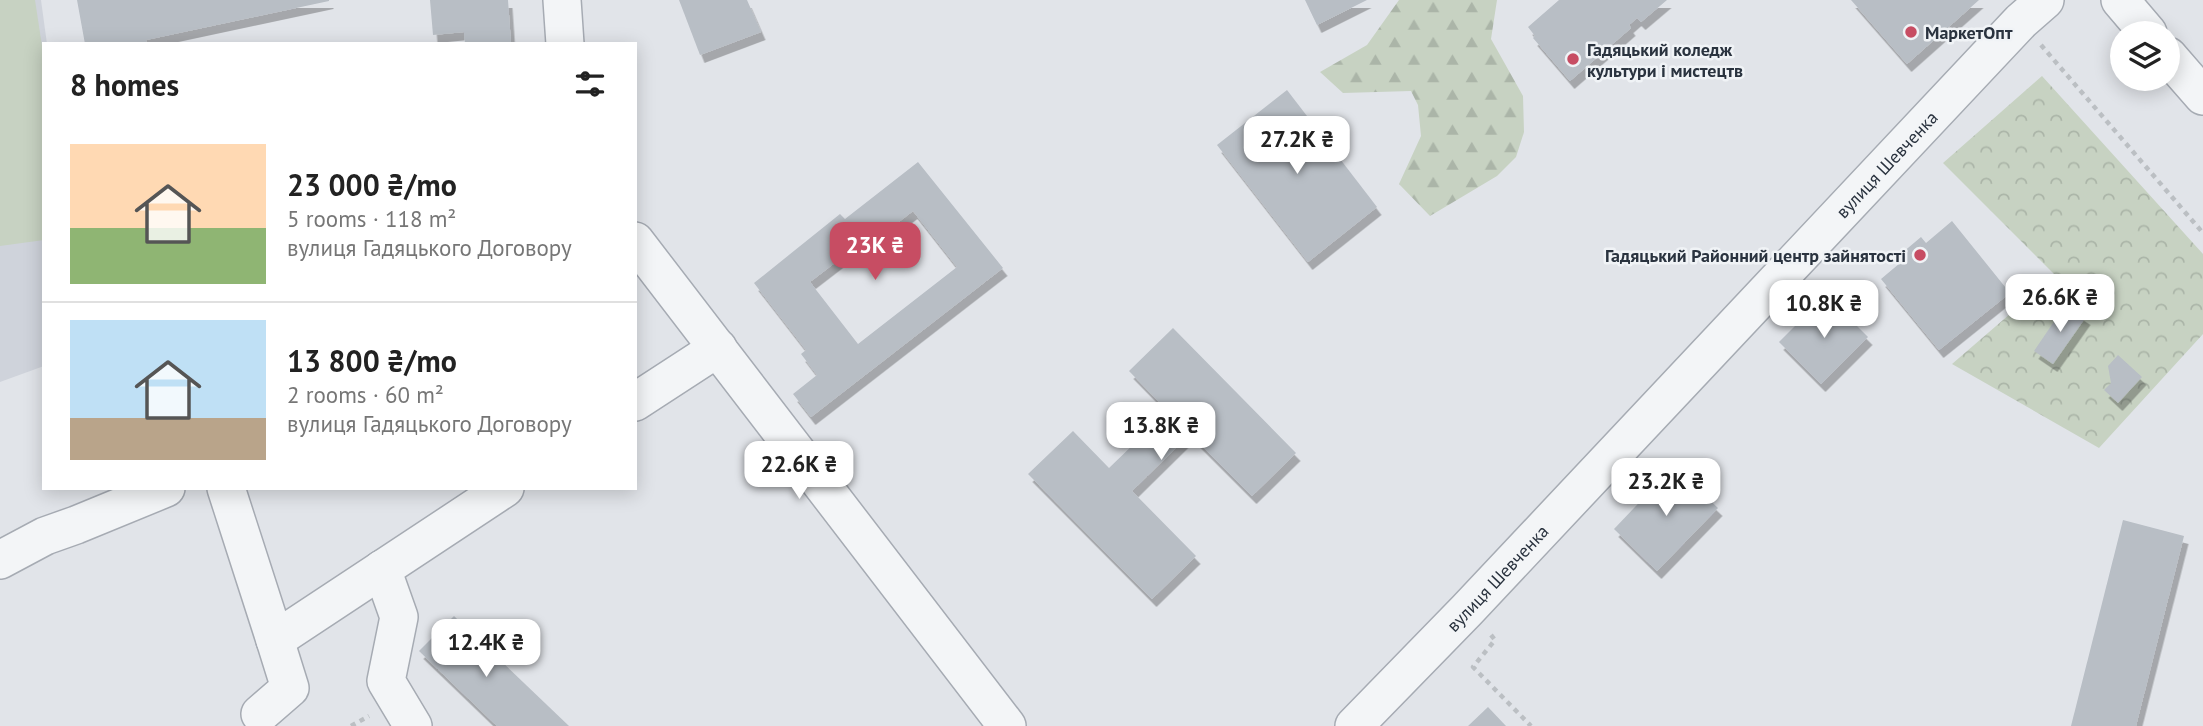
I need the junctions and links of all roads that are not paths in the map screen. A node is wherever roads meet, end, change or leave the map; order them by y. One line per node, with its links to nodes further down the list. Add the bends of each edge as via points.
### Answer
1 (562, 0): 5 (street)
2 (2120, 0): 4 (street)
3 (2033, 11): 21 (street, вулиця Шевченка)
4 (2138, 21)
5 (565, 42)
6 (2180, 70): 7 (street)
7 (2203, 96)
8 (637, 247): 9 (street)
9 (647, 276): 10 (street)
10 (718, 348): 11 (street); 20 (street)
11 (637, 401)
12 (161, 490): 15 (street)
13 (227, 490): 17 (street)
14 (502, 490): 16 (street)
15 (0, 559)
16 (383, 569): 17 (street); 19 (street, via 399,617 386,681)
17 (275, 640): 18 (street, via 290,688)
18 (260, 714)
19 (413, 726)
20 (1007, 726)
21 (1354, 726)

